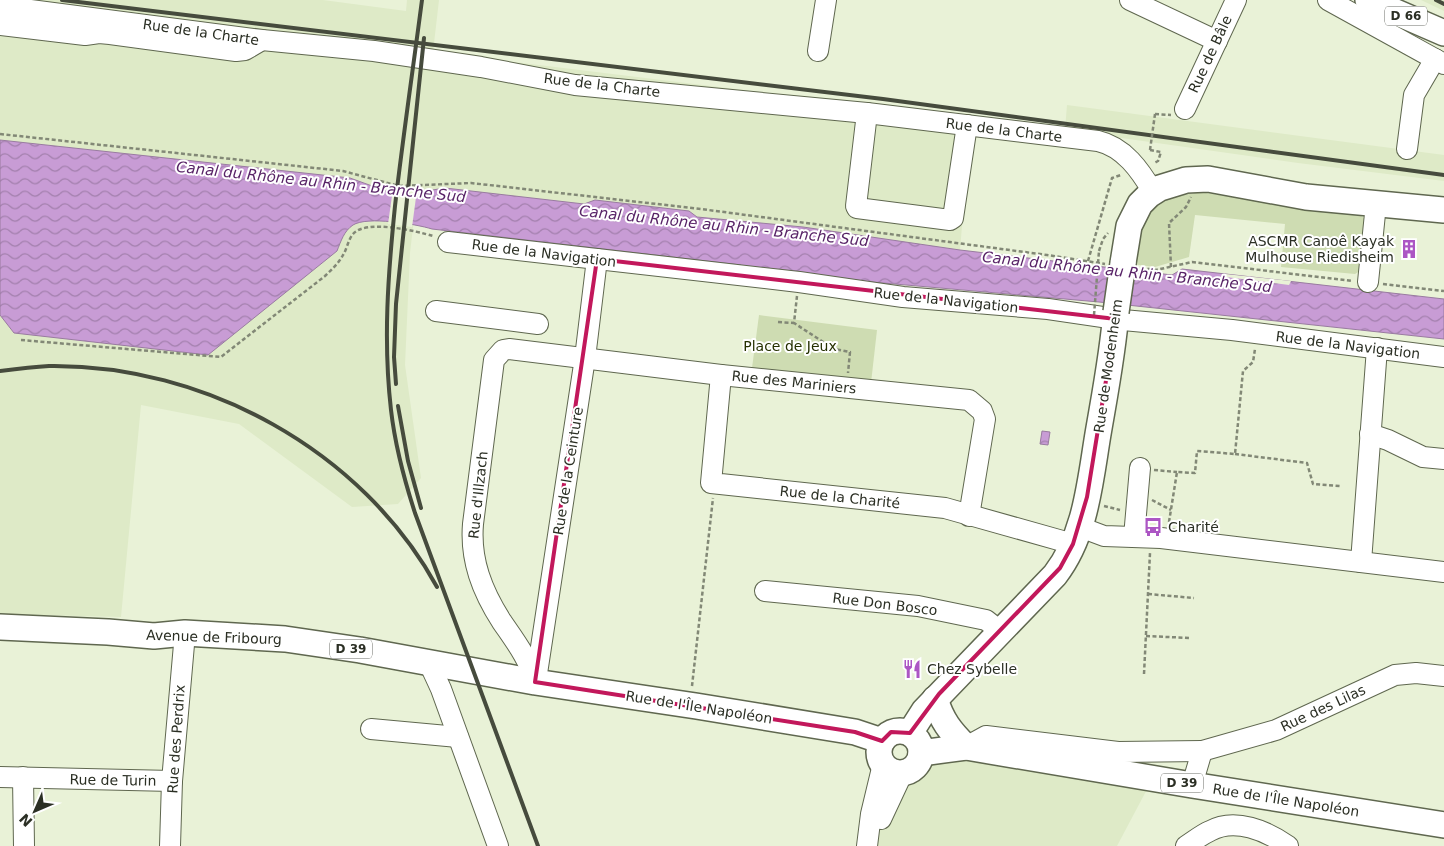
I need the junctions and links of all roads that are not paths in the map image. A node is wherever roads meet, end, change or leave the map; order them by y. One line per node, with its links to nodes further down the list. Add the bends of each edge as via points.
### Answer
1 (826, 0): 11 (street)
2 (1130, 0): 10 (street)
3 (1236, 0): 10 (street, Rue de Bâle)
4 (1328, 0): 6 (street)
5 (0, 6): 9 (street, Rue de la Charte)
6 (1365, 10): 8 (main road, D 66); 12 (street)
7 (0, 25): 9 (street, via 85,35 110,34 236,51 245,50)
8 (1444, 33)
9 (262, 40): 14 (street, Rue de la Charte, via 412,57 575,85)
10 (1217, 41): 13 (street, Rue de Bâle)
11 (818, 51)
12 (1439, 61): 16 (street, via 1414,95)
13 (1180, 112)
14 (867, 114): 15 (street, Rue de la Charte); 15 (street, via 856,206 950,220 953,218)
15 (967, 125): 17 (street, Rue de la Charte, via 1105,142 1119,149 1140,171)
16 (1408, 148)
17 (1153, 192): 18 (main road, Rue de Modenheim, via 1174,183 1208,179 1306,197); 24 (main road, Rue de Modenheim, bridge, via 1140,204 1132,218)
18 (1376, 204): 19 (main road, Rue de Modenheim); 22 (street)
19 (1444, 210)
20 (448, 242): 21 (street, Rue de la Navigation)
21 (597, 260): 24 (street, Rue de la Navigation, via 903,297); 30 (street, Rue de la Ceinture)
22 (1368, 282)
23 (436, 311): 25 (street)
24 (1109, 315): 27 (street, Rue de la Navigation); 36 (main road, Rue de Modenheim, via 1107,384)
25 (513, 321): 26 (street); 28 (street, Rue d'Illzach)
26 (538, 324)
27 (1377, 348): 29 (street, Rue de la Navigation); 32 (street)
28 (504, 351): 30 (street, Rue des Mariniers); 47 (street, Rue d'Illzach, via 494,360 472,549 483,586 529,662)
29 (1444, 357)
30 (585, 358): 31 (street, Rue des Mariniers); 47 (street, Rue de la Ceinture)
31 (721, 375): 35 (street, Rue de la Charité, via 710,483 945,508); 35 (street, Rue des Mariniers, via 969,400 982,411 985,420)
32 (1370, 434): 33 (street, via 1422,457); 38 (street)
33 (1444, 459)
34 (1140, 468): 37 (street, via 1136,512)
35 (969, 516): 36 (street, Rue de la Charité)
36 (1077, 536): 37 (street, Rue de la Charité); 43 (main road, Rue de Modenheim, via 1055,576)
37 (1151, 538): 38 (street, Rue de la Charité)
38 (1360, 562): 39 (street, Rue de la Charité)
39 (1444, 572)
40 (765, 591): 43 (street, Rue Don Bosco, via 918,606 986,620)
41 (0, 615): 44 (main road, D 39, via 153,623)
42 (0, 627): 44 (main road, Avenue de Fribourg / D 39, via 154,636)
43 (1000, 631): 48 (main road, Rue de Modenheim)
44 (185, 633): 45 (main road, Avenue de Fribourg / D 39, via 285,639); 57 (street, Rue des Perdrix)
45 (429, 663): 47 (main road, Avenue de Fribourg / D 39); 50 (street)
46 (1444, 676): 53 (street, Rue des Lilas, via 1395,675 1276,730)
47 (525, 680): 54 (main road, Rue de l'Île Napoléon / D 39, via 855,732)
48 (935, 699): 51 (main road, Rue de Modenheim, via 924,711); 52 (main road, via 950,731)
49 (371, 729): 50 (street)
50 (458, 737): 62 (street)
51 (915, 743): 52 (main road, Rue de l'Île Napoléon / D 39); 54 (main road, Rue de Modenheim, via 917,764 912,769); 54 (main road, Rue de l'Île Napoléon, via 904,731 891,732)
52 (966, 747): 53 (street, Rue des Lilas, via 986,736 1118,752); 58 (main road, Rue de l'Île Napoléon / D 39)
53 (1202, 751): 58 (street)
54 (890, 759): 63 (street, via 885,808)
55 (0, 777): 56 (street, Rue de Turin)
56 (23, 778): 57 (street, Rue de Turin); 60 (street)
57 (172, 781): 61 (street, Rue des Perdrix)
58 (1192, 785): 59 (main road, Rue de l'Île Napoléon / D 39)
59 (1444, 825)
60 (24, 846)
61 (170, 846)
62 (498, 846)
63 (868, 846)
64 (1186, 846): 65 (street, via 1211,830 1240,826 1258,829)
65 (1288, 846)

